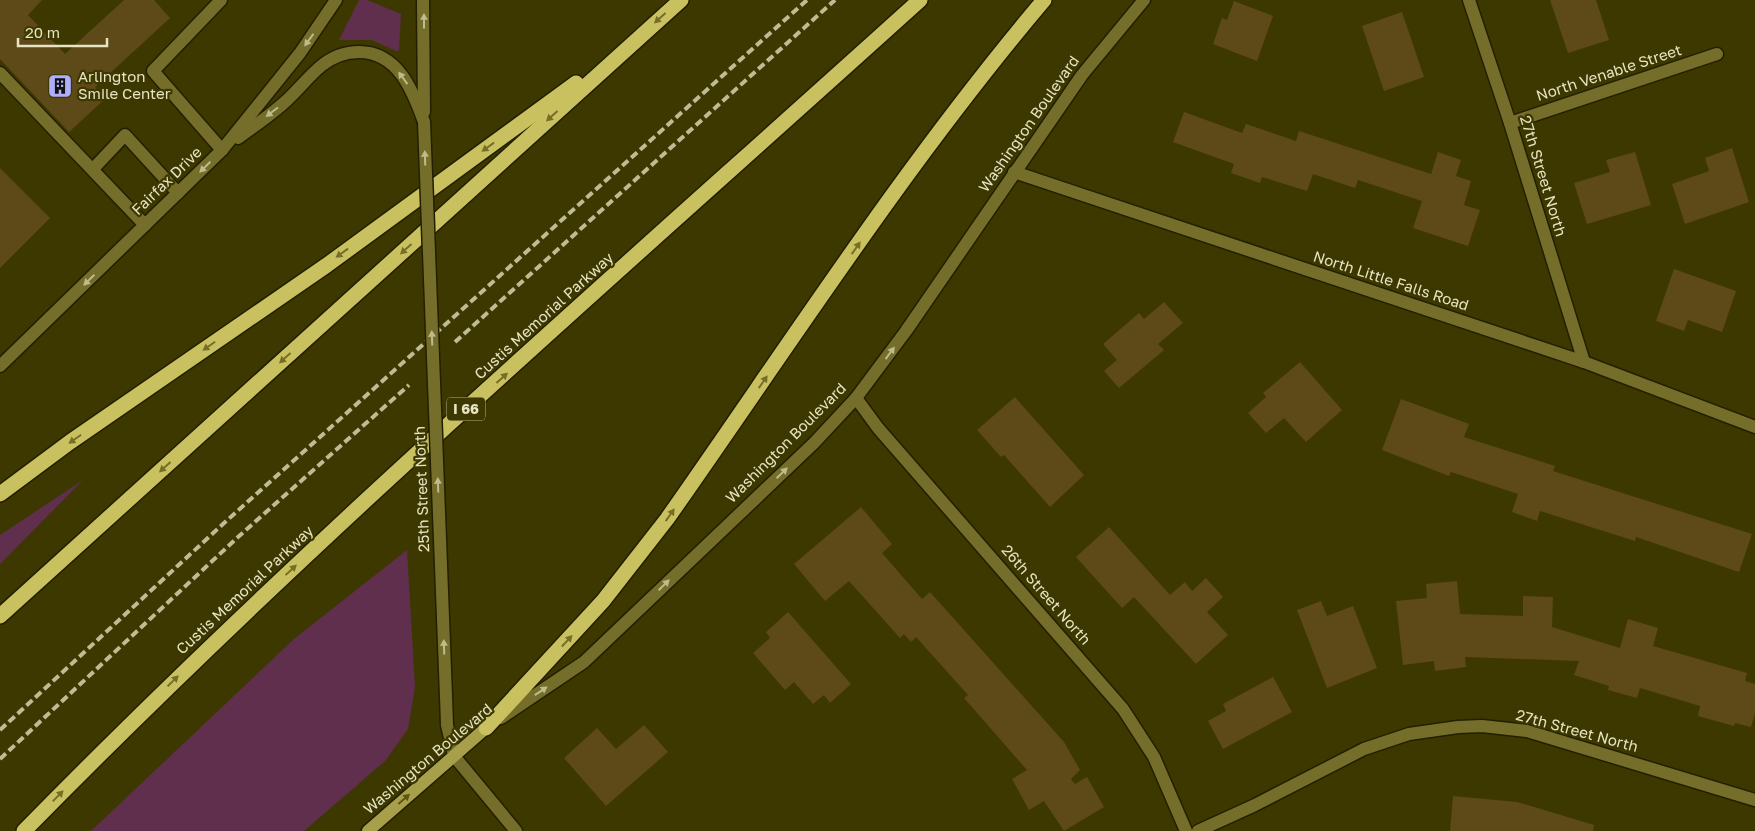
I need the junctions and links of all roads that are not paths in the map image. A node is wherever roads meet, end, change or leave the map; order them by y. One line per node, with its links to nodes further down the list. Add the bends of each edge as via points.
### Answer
1 (221, 0): 14 (street, via 152,71)
2 (336, 0): 14 (street, Fairfax Drive, one-way to 14, via 300,53)
3 (424, 0): 12 (street, one-way to 3)
4 (681, 0): 9 (highway, one-way to 9)
5 (920, 0): 28 (highway, Custis Memorial Parkway / I 66, one-way to 5, via 252,606)
6 (1044, 0): 25 (highway, one-way to 6, via 604,601 636,561 947,121)
7 (1144, 0): 16 (street, Washington Boulevard, via 1082,75)
8 (1469, 0): 13 (street, 27th Street North)
9 (640, 36): 23 (highway, one-way to 23, via 326,264); 24 (highway, one-way to 24)
10 (1717, 54): 13 (street, North Venable Street)
11 (0, 73): 15 (street)
12 (424, 122): 14 (street, one-way to 14, via 411,89 391,63 370,53 352,52 321,66 284,102); 26 (street, 25th Street North, one-way to 12, bridge, via 447,725)
13 (1510, 123): 19 (street, 27th Street North)
14 (222, 150): 17 (street, Fairfax Drive, one-way to 17)
15 (94, 169): 17 (street, via 125,135); 18 (street)
16 (1014, 172): 19 (street, North Little Falls Road); 21 (street, Washington Boulevard, one-way to 16, via 906,331)
17 (178, 193): 18 (street, Fairfax Drive)
18 (145, 225): 20 (street, Fairfax Drive, one-way to 20)
19 (1584, 362): 22 (street, North Little Falls Road)
20 (0, 366)
21 (856, 398): 25 (street, Washington Boulevard, one-way to 21, via 584,662 814,443); 31 (street, 26th Street North, via 878,428 1123,709 1154,757)
22 (1755, 427)
23 (0, 494)
24 (0, 616)
25 (486, 728): 26 (main road, Washington Boulevard)
26 (454, 756): 29 (main road, Washington Boulevard, one-way to 26); 30 (street, 25th Street North)
27 (1755, 800): 32 (street, 27th Street North, via 1527,731 1458,727 1409,734 1364,749)
28 (24, 831)
29 (368, 831)
30 (516, 831)
31 (1186, 831)
32 (1198, 831)

